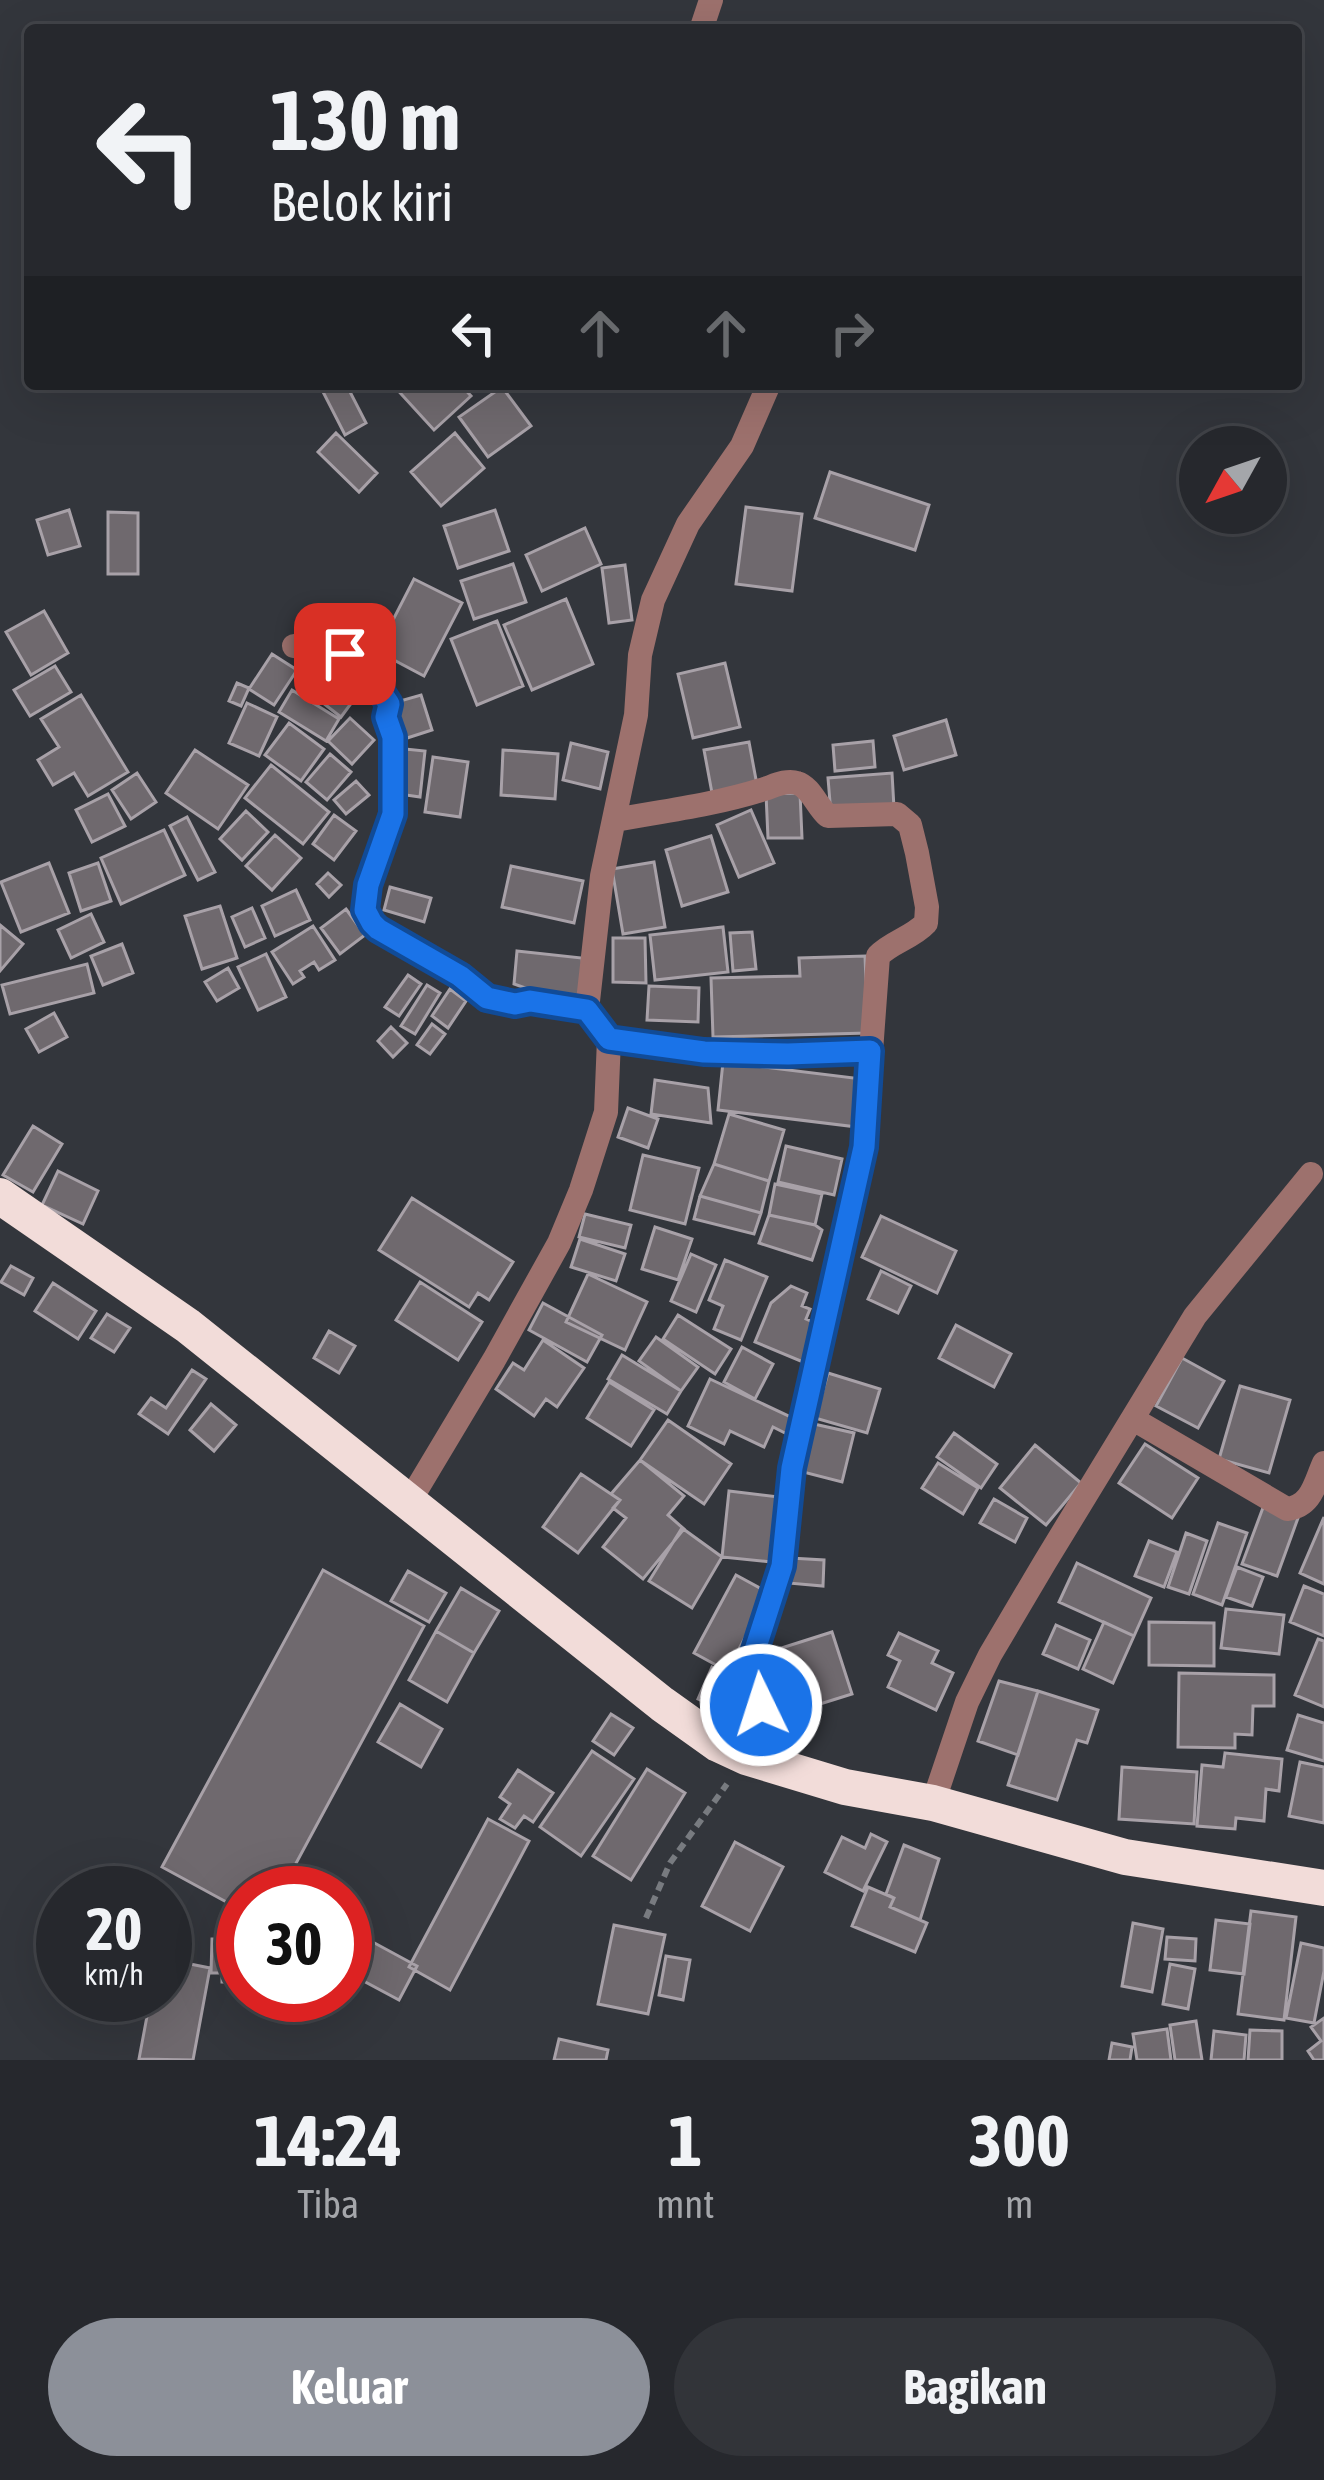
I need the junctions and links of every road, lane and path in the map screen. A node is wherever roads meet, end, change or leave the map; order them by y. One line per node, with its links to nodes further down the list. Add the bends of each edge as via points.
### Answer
1 (766, 390): 3 (street, via 653,601)
2 (293, 646): 4 (street, via 341,650 389,704 393,814 368,885 372,923 487,998)
3 (614, 820): 4 (street); 6 (street, via 786,782 809,790 828,816 897,814 910,825 926,923 878,956)
4 (587, 1010): 5 (street)
5 (609, 1039): 6 (street, via 704,1052); 11 (street, via 606,1112 559,1243)
6 (870, 1051): 12 (street, via 864,1147 792,1468 782,1566 754,1653 760,1721)
7 (1311, 1174): 9 (street, via 1196,1316)
8 (0, 1196): 11 (highway, via 188,1326)
9 (1132, 1419): 10 (street, via 1287,1509 1309,1499); 13 (street, via 990,1655)
10 (1324, 1462)
11 (409, 1502): 12 (highway, via 682,1720)
12 (746, 1756): 13 (highway); 15 (path, via 670,1863)
13 (933, 1803): 14 (highway, via 1125,1857)
14 (1324, 1888)
15 (646, 1918)

